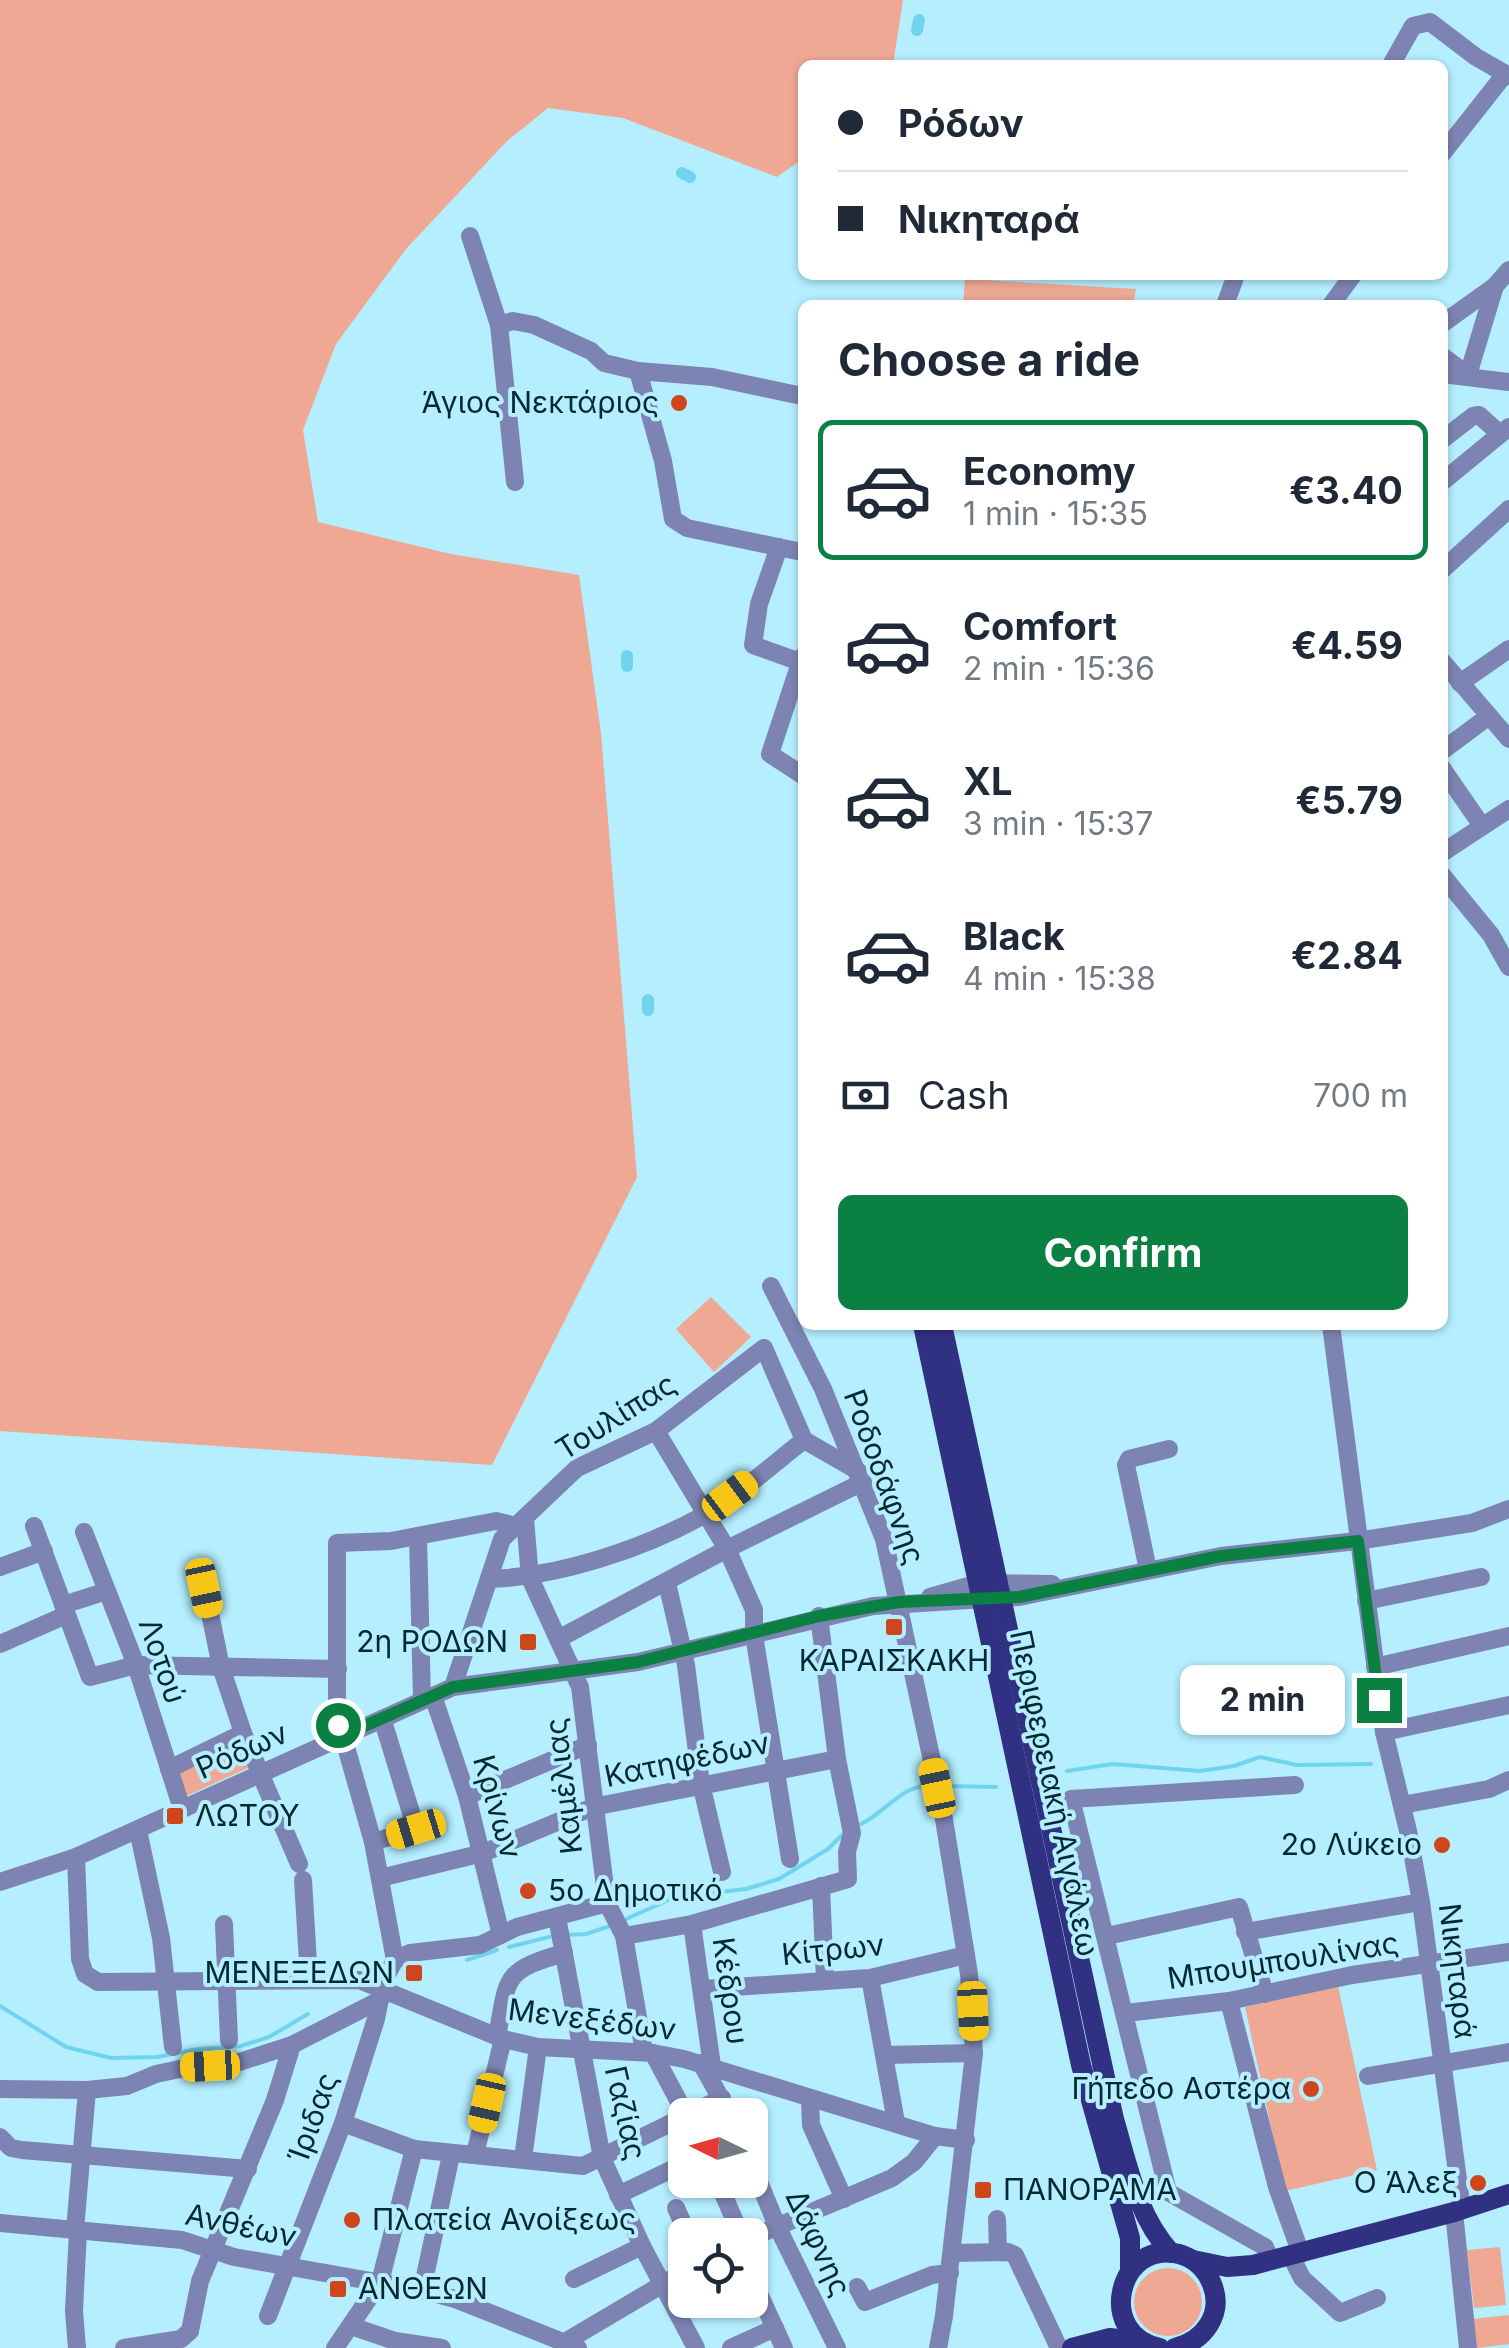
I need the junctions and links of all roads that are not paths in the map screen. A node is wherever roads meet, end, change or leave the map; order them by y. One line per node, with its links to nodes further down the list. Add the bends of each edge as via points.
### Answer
1 (1394, 60): 2 (street, via 1412,26 1430,22)
2 (1507, 75): 3 (street)
3 (1448, 147)
4 (470, 236): 8 (street)
5 (1509, 270): 6 (street)
6 (1495, 286): 7 (street); 12 (street)
7 (1448, 320)
8 (499, 325): 10 (street, via 534,325); 18 (street)
9 (1448, 360): 12 (street)
10 (638, 371): 14 (street, via 712,377); 20 (street, via 673,519)
11 (1448, 374): 12 (street)
12 (1468, 375): 13 (street)
13 (1509, 382)
14 (798, 395)
15 (1504, 431): 16 (street, via 1480,415); 17 (street)
16 (1448, 435)
17 (1448, 475)
18 (515, 482)
19 (1509, 509): 22 (street)
20 (778, 548): 21 (street); 24 (street, via 754,645)
21 (798, 551)
22 (1448, 565)
23 (1509, 648): 27 (street)
24 (798, 658)
25 (1448, 668): 27 (street)
26 (798, 671): 31 (street, via 770,754)
27 (1460, 682): 28 (street)
28 (1489, 716): 29 (street); 30 (street)
29 (1509, 738)
30 (1448, 747)
31 (798, 772)
32 (1448, 777): 34 (street)
33 (1509, 809): 34 (street)
34 (1482, 826): 35 (street)
35 (1448, 849)
36 (1448, 882): 38 (street)
37 (1509, 923): 38 (street)
38 (1491, 935): 39 (street)
39 (1509, 967)
40 (771, 1286): 47 (street, Ροδοδάφνης)
41 (924, 1330): 65 (main road, Περιφερειακή Αιγάλεω)
42 (943, 1330): 65 (main road, Περιφερειακή Αιγάλεω)
43 (1332, 1330): 54 (street, Νικηταρά)
44 (656, 1431): 45 (street, Τουλίπας, via 764,1348); 48 (street); 51 (street, Τουλίπας, via 578,1468)
45 (804, 1440): 47 (street); 48 (street)
46 (1169, 1448): 58 (street, via 1126,1465)
47 (860, 1476): 55 (street); 67 (street, Ροδοδάφνης)
48 (706, 1514): 55 (street); 60 (street, via 638,1546)
49 (1508, 1517): 54 (street, Ρόδων)
50 (34, 1526): 56 (street)
51 (514, 1528): 53 (street, via 496,1520); 60 (street, Καμέλιας); 61 (street)
52 (84, 1532): 64 (street, Λοτού)
53 (418, 1536): 78 (street, via 337,1543); 81 (street, Κρίνων)
54 (1358, 1541): 58 (street, Ρόδων, via 1270,1548); 66 (street, Νικηταρά)
55 (727, 1549): 62 (street); 70 (street, via 754,1610)
56 (44, 1552): 57 (street); 68 (street)
57 (0, 1566)
58 (1148, 1570): 65 (street, Ρόδων)
59 (1482, 1577): 66 (street)
60 (530, 1578): 61 (street); 72 (street, Καμέλιας)
61 (489, 1579): 80 (street)
62 (667, 1584): 72 (street); 74 (street)
63 (204, 1588): 76 (street)
64 (107, 1591): 68 (street); 75 (street, Λοτού)
65 (990, 1591): 67 (street, Ρόδων); 180 (main road, Περιφερειακή Αιγάλεω, via 1114,2120 1143,2212); 184 (main road, Περιφερειακή Αιγάλεω, via 1081,2065 1130,2238)
66 (1366, 1601): 77 (street, Νικηταρά)
67 (899, 1602): 69 (street, Ρόδων); 119 (street, Ροδοδάφνης)
68 (65, 1610): 73 (street); 75 (street, via 90,1676)
69 (819, 1616): 70 (street, Ρόδων); 88 (street)
70 (754, 1635): 74 (street, Ρόδων); 90 (street)
71 (1509, 1636): 77 (street)
72 (558, 1639): 79 (street, Καμέλιας)
73 (0, 1644)
74 (682, 1652): 79 (street, Ρόδων); 93 (street)
75 (136, 1665): 76 (street); 89 (street, Λοτού)
76 (221, 1666): 78 (street); 84 (street)
77 (1374, 1667): 85 (street, Νικηταρά)
78 (338, 1669): 86 (street)
79 (575, 1672): 80 (street, Ρόδων); 87 (street, Καμέλιας)
80 (453, 1687): 81 (street, Ρόδων)
81 (428, 1698): 83 (street, Ρόδων); 95 (street, Κρίνων)
82 (1509, 1706): 85 (street)
83 (384, 1721): 86 (street, Ρόδων); 100 (street, via 416,1829)
84 (243, 1732): 89 (street); 91 (street)
85 (1384, 1732): 96 (street, Νικηταρά)
86 (342, 1736): 91 (street, Ρόδων); 100 (street)
87 (588, 1745): 95 (street); 97 (street, Καμέλιας)
88 (837, 1759): 90 (street, Κατηφέδων); 107 (street, via 852,1833 848,1879)
89 (169, 1769): 98 (street, Λοτού)
90 (774, 1769): 93 (street, Κατηφέδων); 103 (street)
91 (258, 1774): 98 (street, Ρόδων); 124 (street, via 301,1872)
92 (1509, 1780): 96 (street)
93 (700, 1784): 97 (street, Κατηφέδων); 104 (street)
94 (1295, 1786): 116 (street, via 1072,1799)
95 (467, 1796): 101 (street, Κρίνων)
96 (1402, 1806): 108 (street, Νικηταρά)
97 (593, 1807): 101 (street, Κατηφέδων); 109 (street, Καμέλιας)
98 (182, 1810): 99 (street, Ρόδων)
99 (138, 1830): 102 (street, Ρόδων); 126 (street)
100 (372, 1842): 105 (street)
101 (483, 1853): 105 (street, Κατηφέδων); 114 (street, Κρίνων)
102 (76, 1858): 106 (street, Ρόδων); 126 (street, Μενεξέδων, via 85,1974 98,1982)
103 (790, 1860)
104 (722, 1872)
105 (380, 1878): 120 (street)
106 (0, 1882)
107 (821, 1886): 112 (street); 125 (street)
108 (1421, 1902): 113 (street); 121 (street, Νικηταρά)
109 (607, 1903): 110 (street); 115 (street, Καμέλιας)
110 (557, 1916): 114 (street); 117 (street, Γαζίας)
111 (224, 1924): 123 (street)
112 (692, 1924): 115 (street); 127 (street, Κέδρου)
113 (1246, 1932): 116 (street, via 1240,1906); 129 (street)
114 (500, 1935): 120 (street)
115 (624, 1936): 138 (street, Καμέλιας)
116 (1107, 1936): 131 (street)
117 (564, 1952): 132 (street, via 526,1964 508,1980); 137 (street, Γαζίας)
118 (1509, 1952): 121 (street, Μπουμπουλίνας)
119 (966, 1954): 122 (street, Κίτρων); 140 (street, Ροδοδάφνης)
120 (395, 1960): 128 (street, Ίριδας)
121 (1431, 1965): 129 (street, Μπουμπουλίνας); 143 (street, Νικηταρά)
122 (870, 1978): 125 (street, Κίτρων); 141 (street)
123 (225, 1980): 124 (street, Μενεξέδων); 126 (street, Μενεξέδων); 133 (street)
124 (309, 1980): 128 (street, Μενεξέδων, via 359,1980)
125 (825, 1980): 127 (street, Κίτρων)
126 (166, 1982): 135 (street)
127 (704, 1990): 142 (street, Κέδρου)
128 (381, 1994): 132 (street, Μενεξέδων); 134 (street); 151 (street, Ίριδας)
129 (1265, 1994): 130 (street, Μπουμπουλίνας)
130 (1230, 2001): 131 (street, Μπουμπουλίνας); 181 (street, via 1277,2187)
131 (1126, 2013): 181 (street, via 1168,2192)
132 (500, 2038): 136 (street, Μενεξέδων); 157 (street)
133 (229, 2040)
134 (292, 2045): 146 (street, via 230,2065 189,2067); 162 (street)
135 (172, 2047)
136 (538, 2047): 137 (street, Μενεξέδων); 161 (street)
137 (582, 2050): 138 (street, Μενεξέδων); 160 (street, Γαζίας)
138 (649, 2052): 142 (street, Μενεξέδων); 147 (street, Καμέλιας)
139 (1509, 2052): 143 (street)
140 (974, 2053): 141 (street); 155 (street, Ροδοδάφνης)
141 (885, 2055): 150 (street)
142 (707, 2065): 148 (street); 149 (street, Μενεξέδων)
143 (1441, 2066): 144 (street); 169 (street, Νικηταρά)
144 (1368, 2076)
145 (0, 2090): 146 (street)
146 (87, 2090): 159 (street)
147 (676, 2098)
148 (722, 2098)
149 (810, 2100): 150 (street, Μενεξέδων); 167 (street, via 811,2125)
150 (896, 2122): 153 (street, Μενεξέδων)
151 (343, 2123): 156 (street); 183 (street, Ίριδας)
152 (668, 2124): 160 (street)
153 (935, 2136): 155 (street, Μενεξέδων); 167 (street, via 904,2171)
154 (0, 2137): 159 (street, via 11,2148)
155 (966, 2140): 179 (street, Ροδοδάφνης)
156 (414, 2149): 158 (street); 188 (street)
157 (476, 2154): 158 (street); 161 (street)
158 (451, 2155): 191 (street)
159 (82, 2156): 162 (street); 174 (street)
160 (602, 2158): 161 (street, via 584,2166); 165 (street, Γαζίας)
161 (522, 2160)
162 (248, 2169): 177 (street)
163 (668, 2171): 165 (street)
164 (1509, 2194): 169 (main road)
165 (618, 2195): 176 (street, Γαζίας)
166 (766, 2198): 173 (street, Δάφνης)
167 (844, 2199): 173 (street)
168 (676, 2208): 170 (street)
169 (1458, 2211): 181 (main road); 215 (street, Νικηταρά)
170 (680, 2218)
171 (997, 2219): 178 (street)
172 (0, 2223): 174 (street, Ανθέων)
173 (778, 2228): 175 (street); 211 (street, Δάφνης)
174 (77, 2230): 177 (street, Ανθέων, via 182,2240); 203 (street)
175 (768, 2232)
176 (642, 2246): 186 (street); 189 (street, Γαζίας)
177 (212, 2250): 183 (street, Ανθέων); 199 (street)
178 (998, 2252): 179 (street); 201 (street, via 1020,2261)
179 (952, 2253): 185 (street, Ροδοδάφνης)
180 (1170, 2253): 182 (main road); 184 (main road, via 1155,2254)
181 (1279, 2259): 182 (main road, via 1227,2267); 193 (street, via 1340,2313); 195 (main road, via 1232,2282)
182 (1193, 2260): 195 (main road, via 1214,2288)
183 (286, 2264): 188 (street, Ανθέων); 196 (street, Ίριδας)
184 (1130, 2271): 192 (main road)
185 (950, 2273): 190 (street, via 865,2302); 212 (street, Ροδοδάφνης)
186 (574, 2279)
187 (668, 2281): 189 (street)
188 (380, 2282): 191 (street, Ανθέων); 197 (street)
189 (662, 2284): 200 (street); 208 (street, Γαζίας)
190 (857, 2287)
191 (422, 2290): 200 (street, Ανθέων)
192 (1120, 2295): 201 (main road, via 1104,2324); 202 (main road, via 1125,2322)
193 (1377, 2298)
194 (768, 2313): 198 (street)
195 (1213, 2314): 213 (main road, via 1201,2336); 214 (main road)
196 (268, 2316)
197 (351, 2326): 206 (street); 207 (street)
198 (775, 2328): 209 (street); 210 (street)
199 (190, 2331): 204 (street, via 181,2339); 205 (street)
200 (572, 2345)
201 (1069, 2347): 202 (main road, via 1110,2338)
202 (1154, 2347)
203 (77, 2348)
204 (124, 2348)
205 (204, 2348)
206 (335, 2348)
207 (440, 2348)
208 (696, 2348)
209 (730, 2348)
210 (784, 2348)
211 (837, 2348)
212 (938, 2348)
213 (1176, 2348)
214 (1208, 2348)
215 (1468, 2348)

